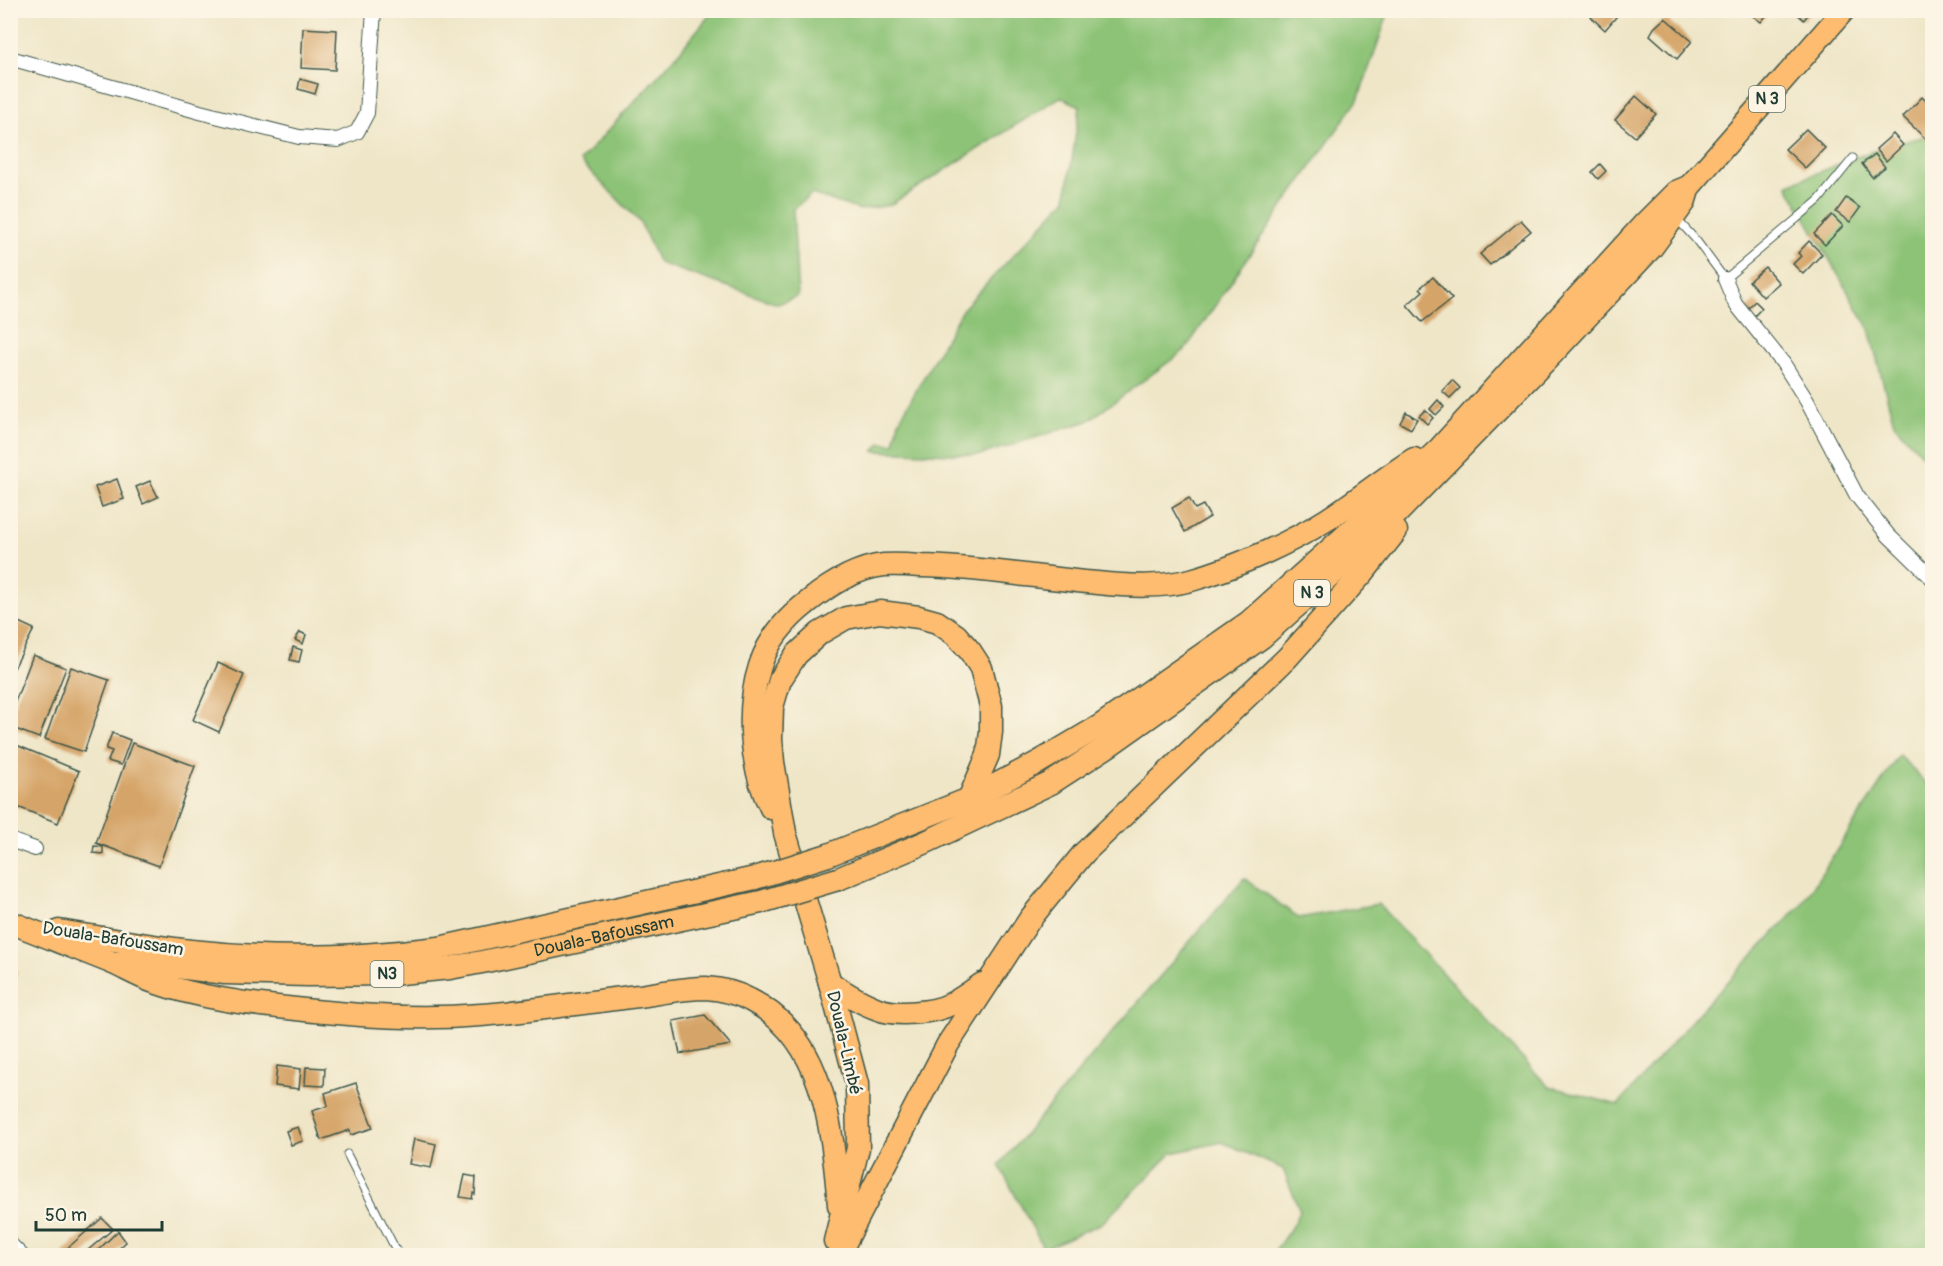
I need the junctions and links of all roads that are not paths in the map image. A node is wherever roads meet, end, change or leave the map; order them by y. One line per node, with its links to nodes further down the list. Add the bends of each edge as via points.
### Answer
1 (374, 10): 3 (street, via 367,113 357,132 338,141 299,137 200,112)
2 (1844, 10): 5 (highway, N 3)
3 (10, 58)
4 (1853, 158): 7 (lane, via 1819,200)
5 (1689, 186): 6 (highway, N 3); 8 (highway, N 3, via 1676,192 1646,222)
6 (1674, 217): 7 (lane); 8 (highway, N 3, via 1652,247)
7 (1725, 279): 9 (street, via 1735,303 1783,363 1807,401 1857,496 1888,535)
8 (1443, 456): 10 (highway, N 3, via 1384,501 1249,622 1100,726); 11 (highway, via 1414,459 1317,525 1251,560 1190,580 1135,586 959,567 883,565 826,586 798,609 772,639 755,681 752,732 759,776 766,799); 15 (highway, N 3, via 1374,537 1262,637 1108,746 1051,783); 18 (highway, via 1363,573 1287,658 1084,853 1030,919)
9 (1932, 578)
10 (969, 799): 11 (highway, via 988,755 992,732 986,684 970,651 937,622 919,617 879,612 846,618 820,633 796,655 780,680 772,707 773,762); 14 (highway, N 3)
11 (785, 833): 19 (highway, Douala-Limbé)
12 (10, 840): 13 (street)
13 (35, 849)
14 (828, 855): 16 (highway, Douala-Bafoussam / N3, bridge, via 756,878 439,948 386,954 310,956 191,951)
15 (838, 879): 17 (highway, Douala-Bafoussam / N3, bridge, via 761,902 482,962 417,972 235,973)
16 (12, 923): 17 (highway, Douala-Bafoussam / N3)
17 (113, 963): 21 (highway, via 154,982 204,995 253,1005 377,1018 482,1015 705,988 749,999 786,1026 805,1049 816,1076 832,1143)
18 (988, 980): 19 (highway, via 950,1005 913,1012 881,1011); 26 (highway, via 948,1044)
19 (830, 983): 21 (highway, Douala-Limbé, via 858,1095 858,1148)
20 (347, 1154): 24 (lane)
21 (840, 1223): 25 (highway, Douala-Limbé)
22 (10, 1239): 23 (lane)
23 (27, 1256)
24 (399, 1256)
25 (831, 1256)
26 (838, 1256)

